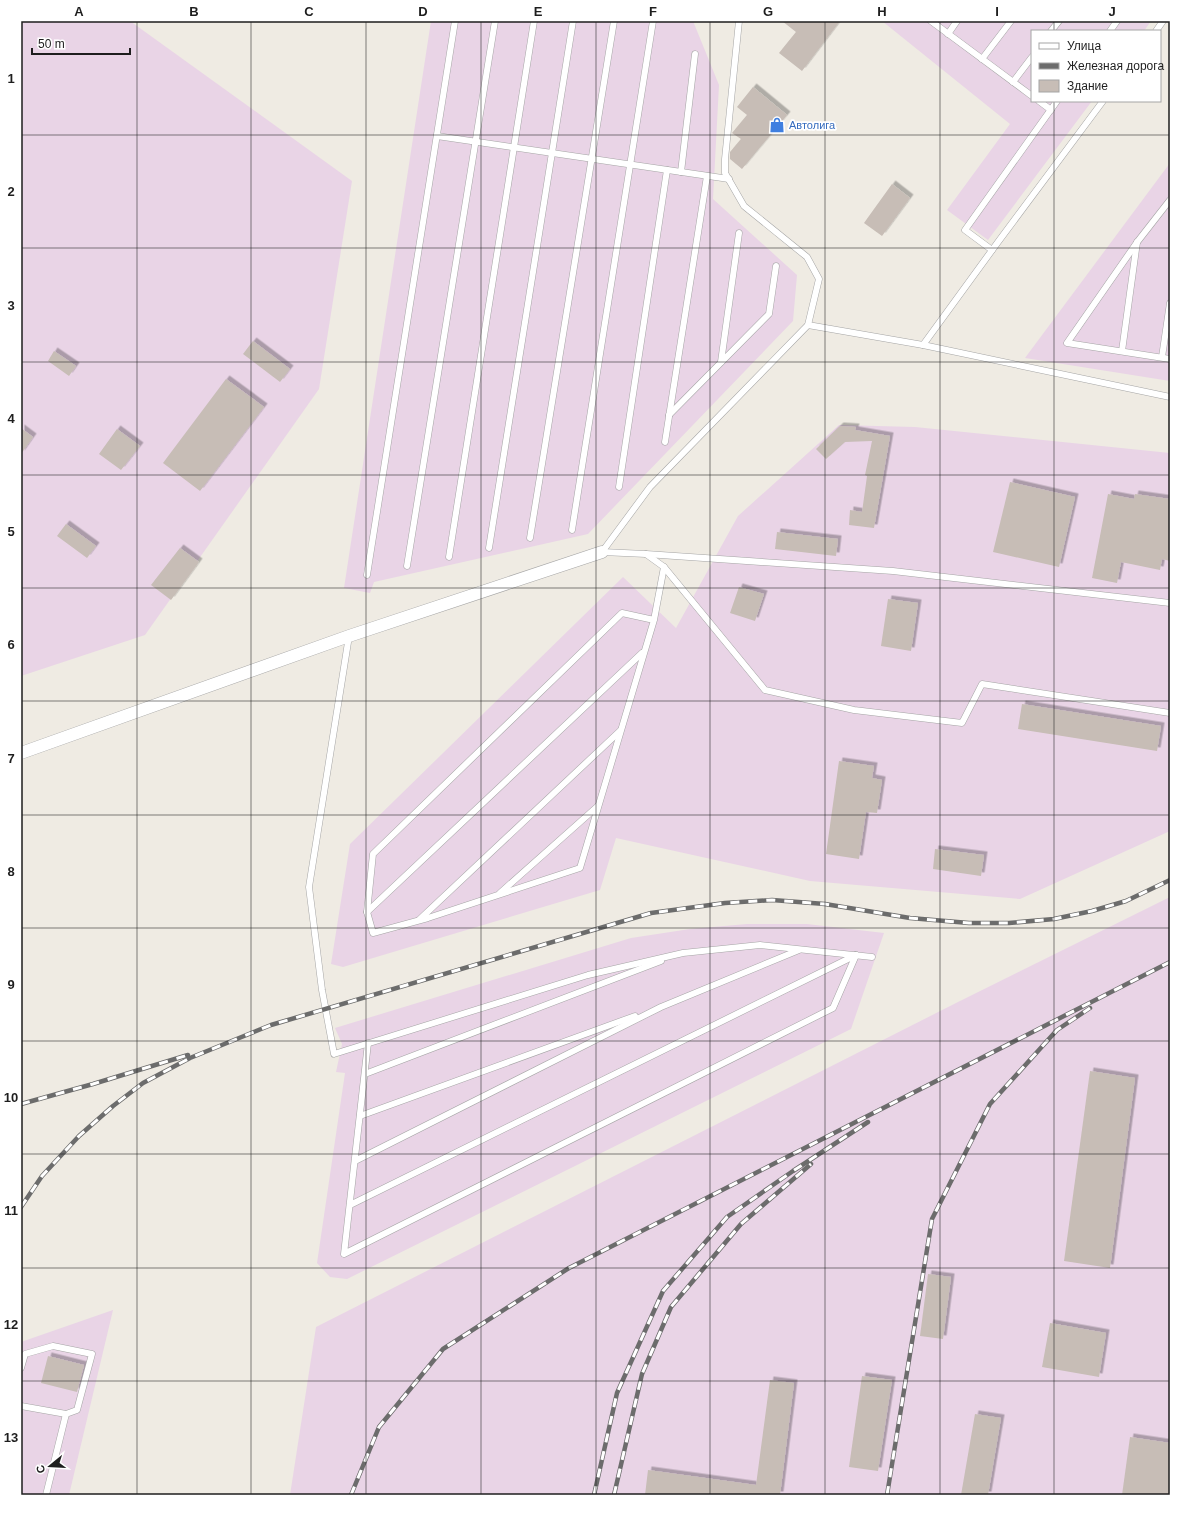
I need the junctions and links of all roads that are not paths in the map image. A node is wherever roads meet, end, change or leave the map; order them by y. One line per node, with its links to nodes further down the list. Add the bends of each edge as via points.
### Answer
1 (455, 21): 27 (lane)
2 (495, 21): 28 (lane)
3 (534, 21): 29 (lane)
4 (573, 21): 30 (lane)
5 (614, 21): 31 (lane)
6 (653, 21): 32 (lane)
7 (740, 21): 36 (lane, via 725,159 725,173)
8 (932, 21): 17 (lane)
9 (957, 21): 17 (lane)
10 (1011, 21): 20 (lane)
11 (1059, 21): 14 (lane)
12 (1117, 21): 15 (lane)
13 (1163, 21): 16 (lane)
14 (1052, 30)
15 (1111, 30)
16 (1157, 30)
17 (948, 34): 20 (lane)
18 (695, 54): 34 (lane)
19 (1031, 58): 21 (lane)
20 (982, 59): 21 (lane)
21 (1013, 82): 22 (lane)
22 (1031, 95)
23 (1040, 102): 26 (lane)
24 (1057, 102): 26 (lane)
25 (1102, 102): 40 (lane)
26 (1051, 110): 40 (lane, via 965,230)
27 (437, 136): 28 (lane); 61 (lane)
28 (476, 142): 29 (lane); 59 (lane)
29 (514, 148): 30 (lane); 58 (lane)
30 (552, 153): 31 (lane); 55 (lane)
31 (591, 159): 32 (lane); 54 (lane)
32 (630, 165): 33 (lane); 53 (lane)
33 (667, 170): 34 (lane); 52 (lane)
34 (681, 172): 35 (lane)
35 (708, 176): 36 (lane); 50 (lane)
36 (728, 179): 43 (lane, via 744,206 807,257 819,279)
37 (1170, 200): 39 (lane)
38 (739, 233): 48 (lane)
39 (1138, 241): 45 (lane); 45 (lane, via 1067,342)
40 (992, 250): 44 (lane)
41 (776, 266): 48 (lane, via 769,314)
42 (1170, 303): 46 (lane)
43 (808, 325): 44 (lane); 56 (lane, via 650,487)
44 (923, 345): 49 (lane)
45 (1122, 351): 46 (lane)
46 (1162, 358): 47 (lane)
47 (1170, 359)
48 (721, 363): 50 (lane)
49 (1170, 397)
50 (669, 416): 51 (lane)
51 (665, 442)
52 (619, 487)
53 (572, 530)
54 (530, 538)
55 (490, 548)
56 (602, 552): 57 (lane); 64 (street)
57 (646, 554): 60 (lane); 62 (lane, via 893,571)
58 (449, 557)
59 (407, 566)
60 (664, 567): 63 (lane); 66 (lane, via 765,690 854,710 962,723 982,684)
61 (367, 575)
62 (1170, 603)
63 (654, 620): 65 (lane); 71 (lane, via 622,613 373,854)
64 (349, 636): 68 (street); 78 (lane, via 309,887 322,990 334,1054)
65 (643, 652): 67 (lane); 71 (lane)
66 (1170, 713)
67 (621, 731): 69 (lane); 72 (lane)
68 (21, 753)
69 (599, 806): 70 (lane); 70 (lane, via 580,868)
70 (497, 895): 72 (lane)
71 (367, 912): 72 (lane, via 373,933)
72 (419, 920)
73 (800, 949): 74 (lane, via 760,945); 75 (lane); 77 (lane)
74 (683, 953): 78 (lane, via 588,975); 79 (lane)
75 (856, 955): 76 (lane); 82 (lane); 82 (lane, via 833,1008 344,1254)
76 (872, 957)
77 (661, 1007): 80 (lane); 81 (lane)
78 (368, 1043): 79 (lane)
79 (365, 1074): 80 (lane)
80 (360, 1116): 81 (lane)
81 (355, 1161): 82 (lane)
82 (350, 1205)
83 (21, 1368): 85 (lane, via 25,1354 52,1346 92,1354 77,1410)
84 (21, 1406): 85 (lane)
85 (66, 1414): 86 (lane)
86 (46, 1495)

